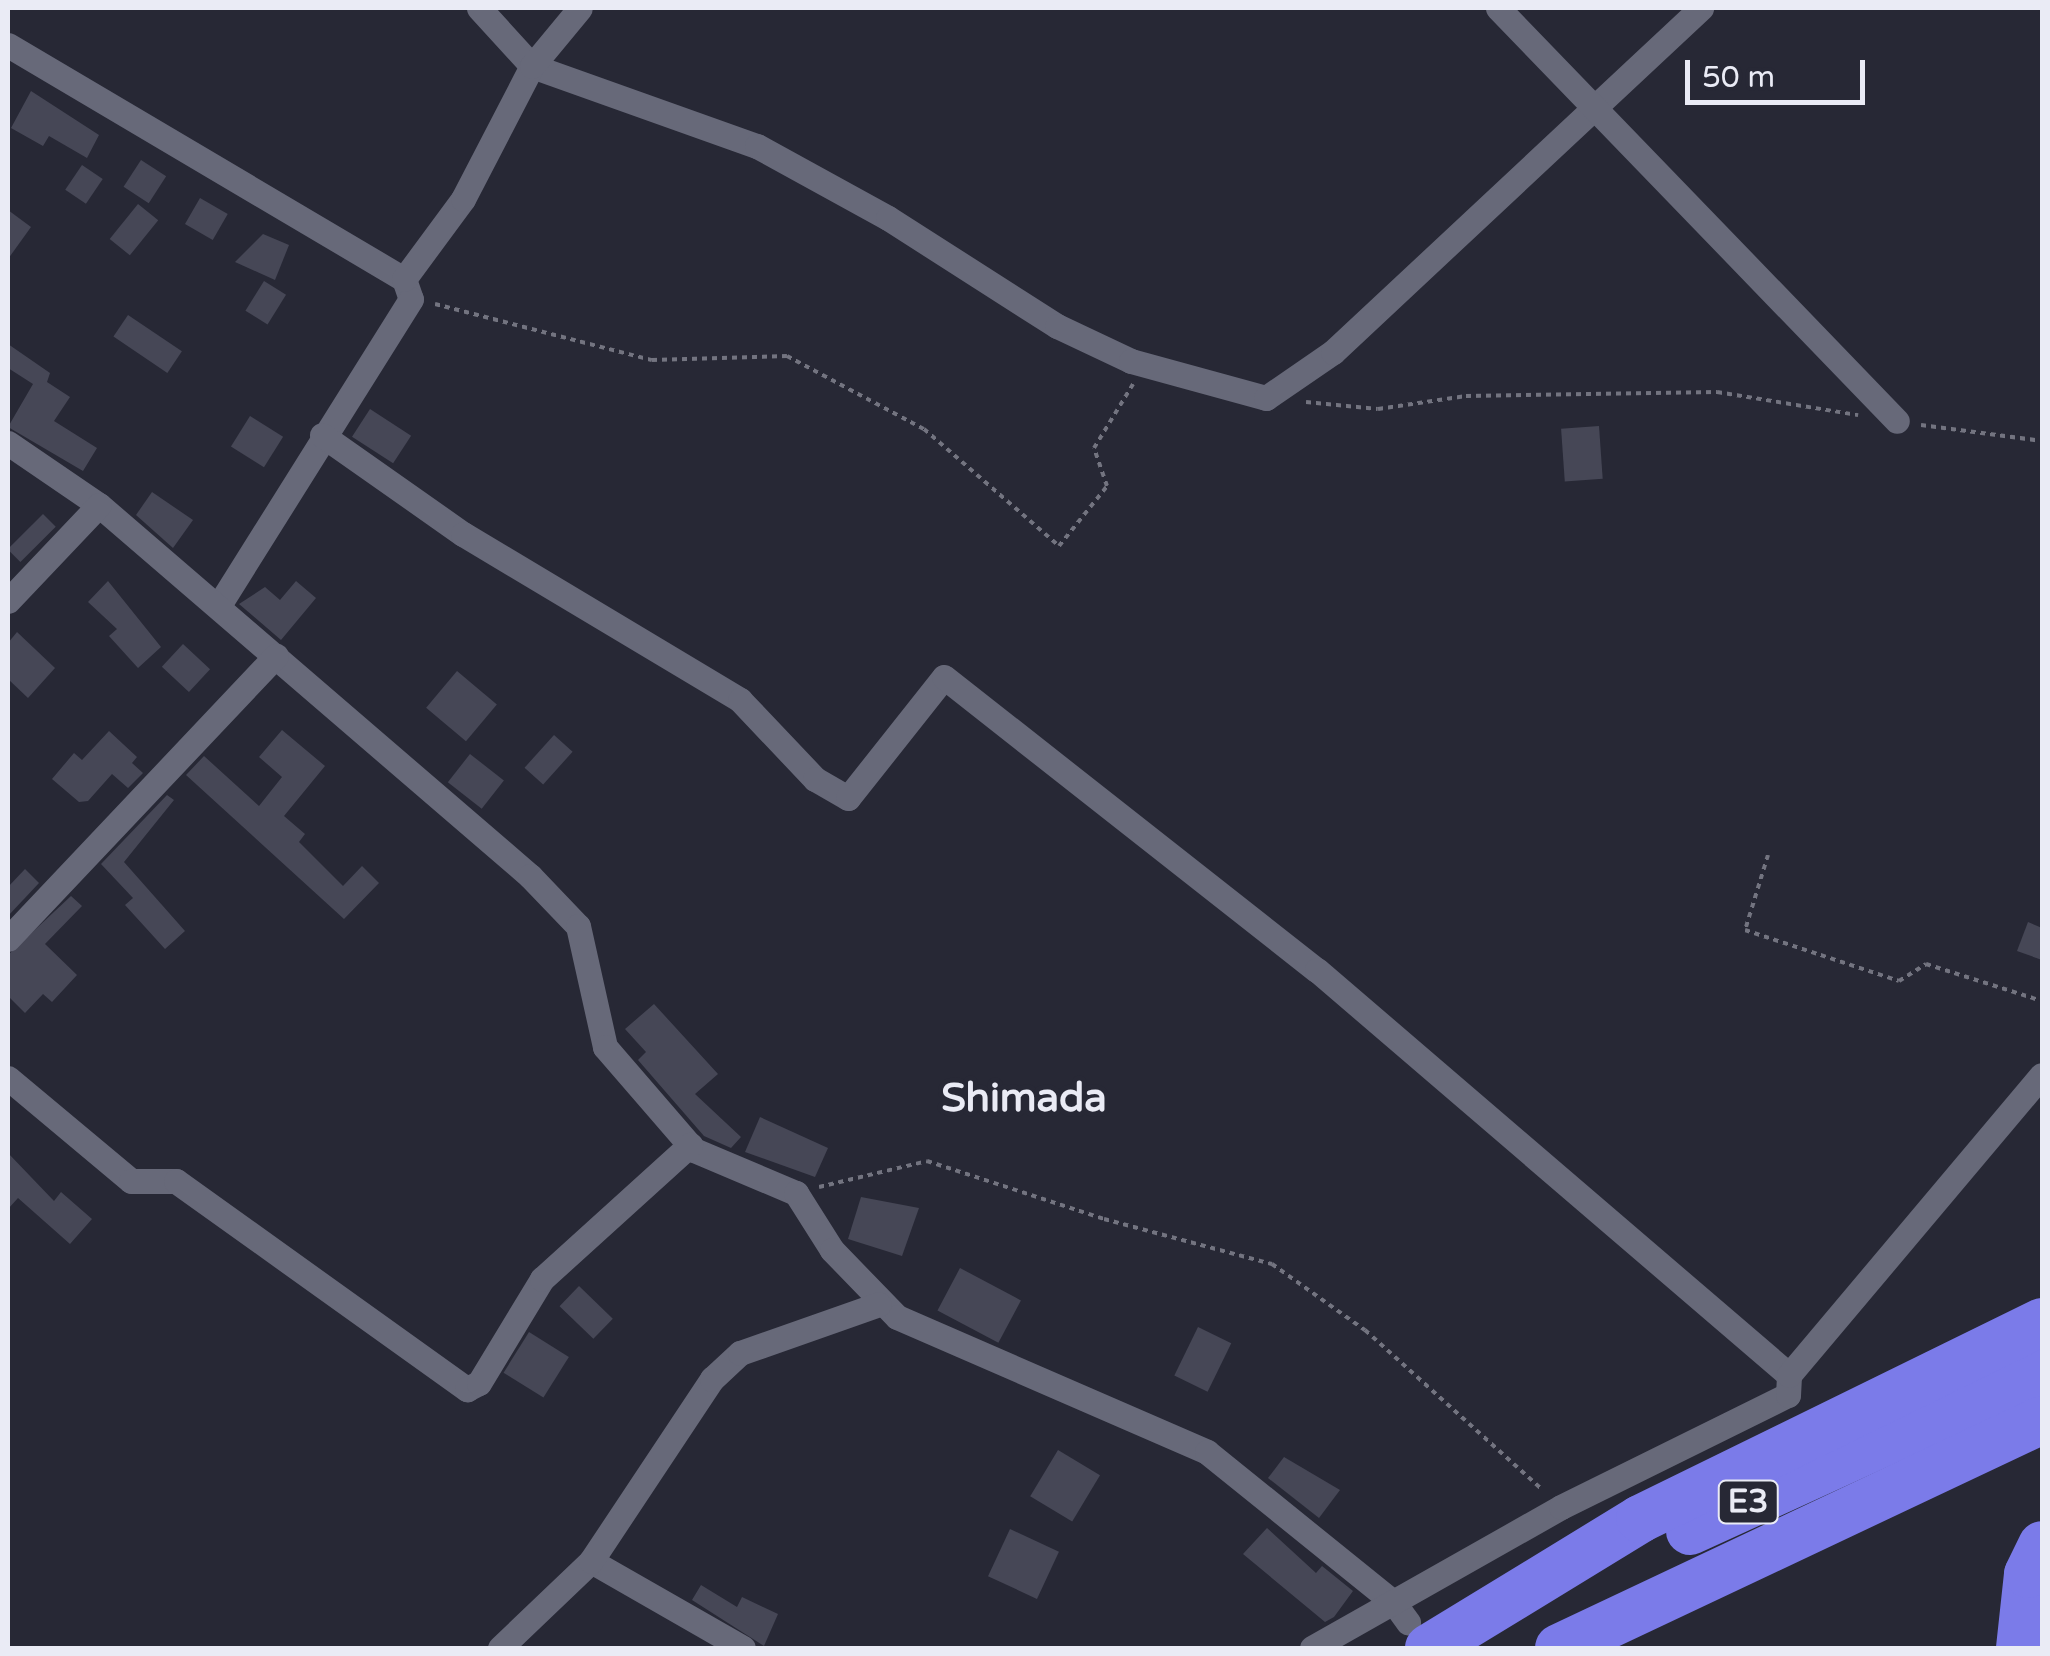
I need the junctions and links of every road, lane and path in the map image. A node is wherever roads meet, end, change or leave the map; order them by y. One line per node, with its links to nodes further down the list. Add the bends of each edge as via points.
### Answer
1 (478, 8): 6 (street)
2 (580, 8): 6 (street)
3 (1498, 8): 7 (street)
4 (1700, 8): 7 (street)
5 (8, 45): 8 (street)
6 (532, 66): 8 (street); 9 (street, via 757,146 888,218 1057,326)
7 (1589, 106): 10 (street, via 1334,352); 11 (street)
8 (407, 289): 9 (path, via 652,360 787,356 924,430 1060,546 1107,486 1094,448); 12 (street)
9 (1146, 363): 10 (street)
10 (1266, 398): 11 (path, via 1378,410 1466,396 1717,392)
11 (1897, 421): 13 (path)
12 (322, 436): 17 (street); 29 (street, via 463,534 740,700 815,779 848,798 944,677 1317,970)
13 (2042, 441)
14 (8, 442): 15 (street)
15 (99, 505): 16 (street); 17 (street)
16 (8, 600)
17 (218, 607): 18 (street)
18 (276, 656): 20 (street); 24 (street, via 530,876 578,926 605,1047)
19 (1768, 855): 21 (path, via 1745,930 1899,981 1926,964)
20 (8, 939)
21 (2042, 1000)
22 (2042, 1075): 29 (street)
23 (8, 1078): 24 (street, via 131,1180 176,1181 466,1389 480,1383 542,1279)
24 (690, 1146): 25 (street)
25 (796, 1193): 26 (street, via 832,1250); 31 (path, via 927,1161 1272,1264 1365,1330)
26 (880, 1304): 33 (street, via 740,1353 712,1380); 34 (street, via 1206,1452)
27 (2042, 1322): 34 (highway)
28 (2042, 1370): 38 (highway, E3, via 1735,1508)
29 (1789, 1374): 31 (street, via 1788,1395)
30 (2042, 1420): 39 (highway, E3)
31 (1561, 1507): 34 (street)
32 (2042, 1546): 40 (highway, via 2028,1574)
33 (592, 1560): 35 (street); 36 (street)
34 (1410, 1625): 37 (street)
35 (500, 1648)
36 (743, 1648)
37 (1312, 1648)
38 (1460, 1648)
39 (1559, 1648)
40 (2020, 1648)

